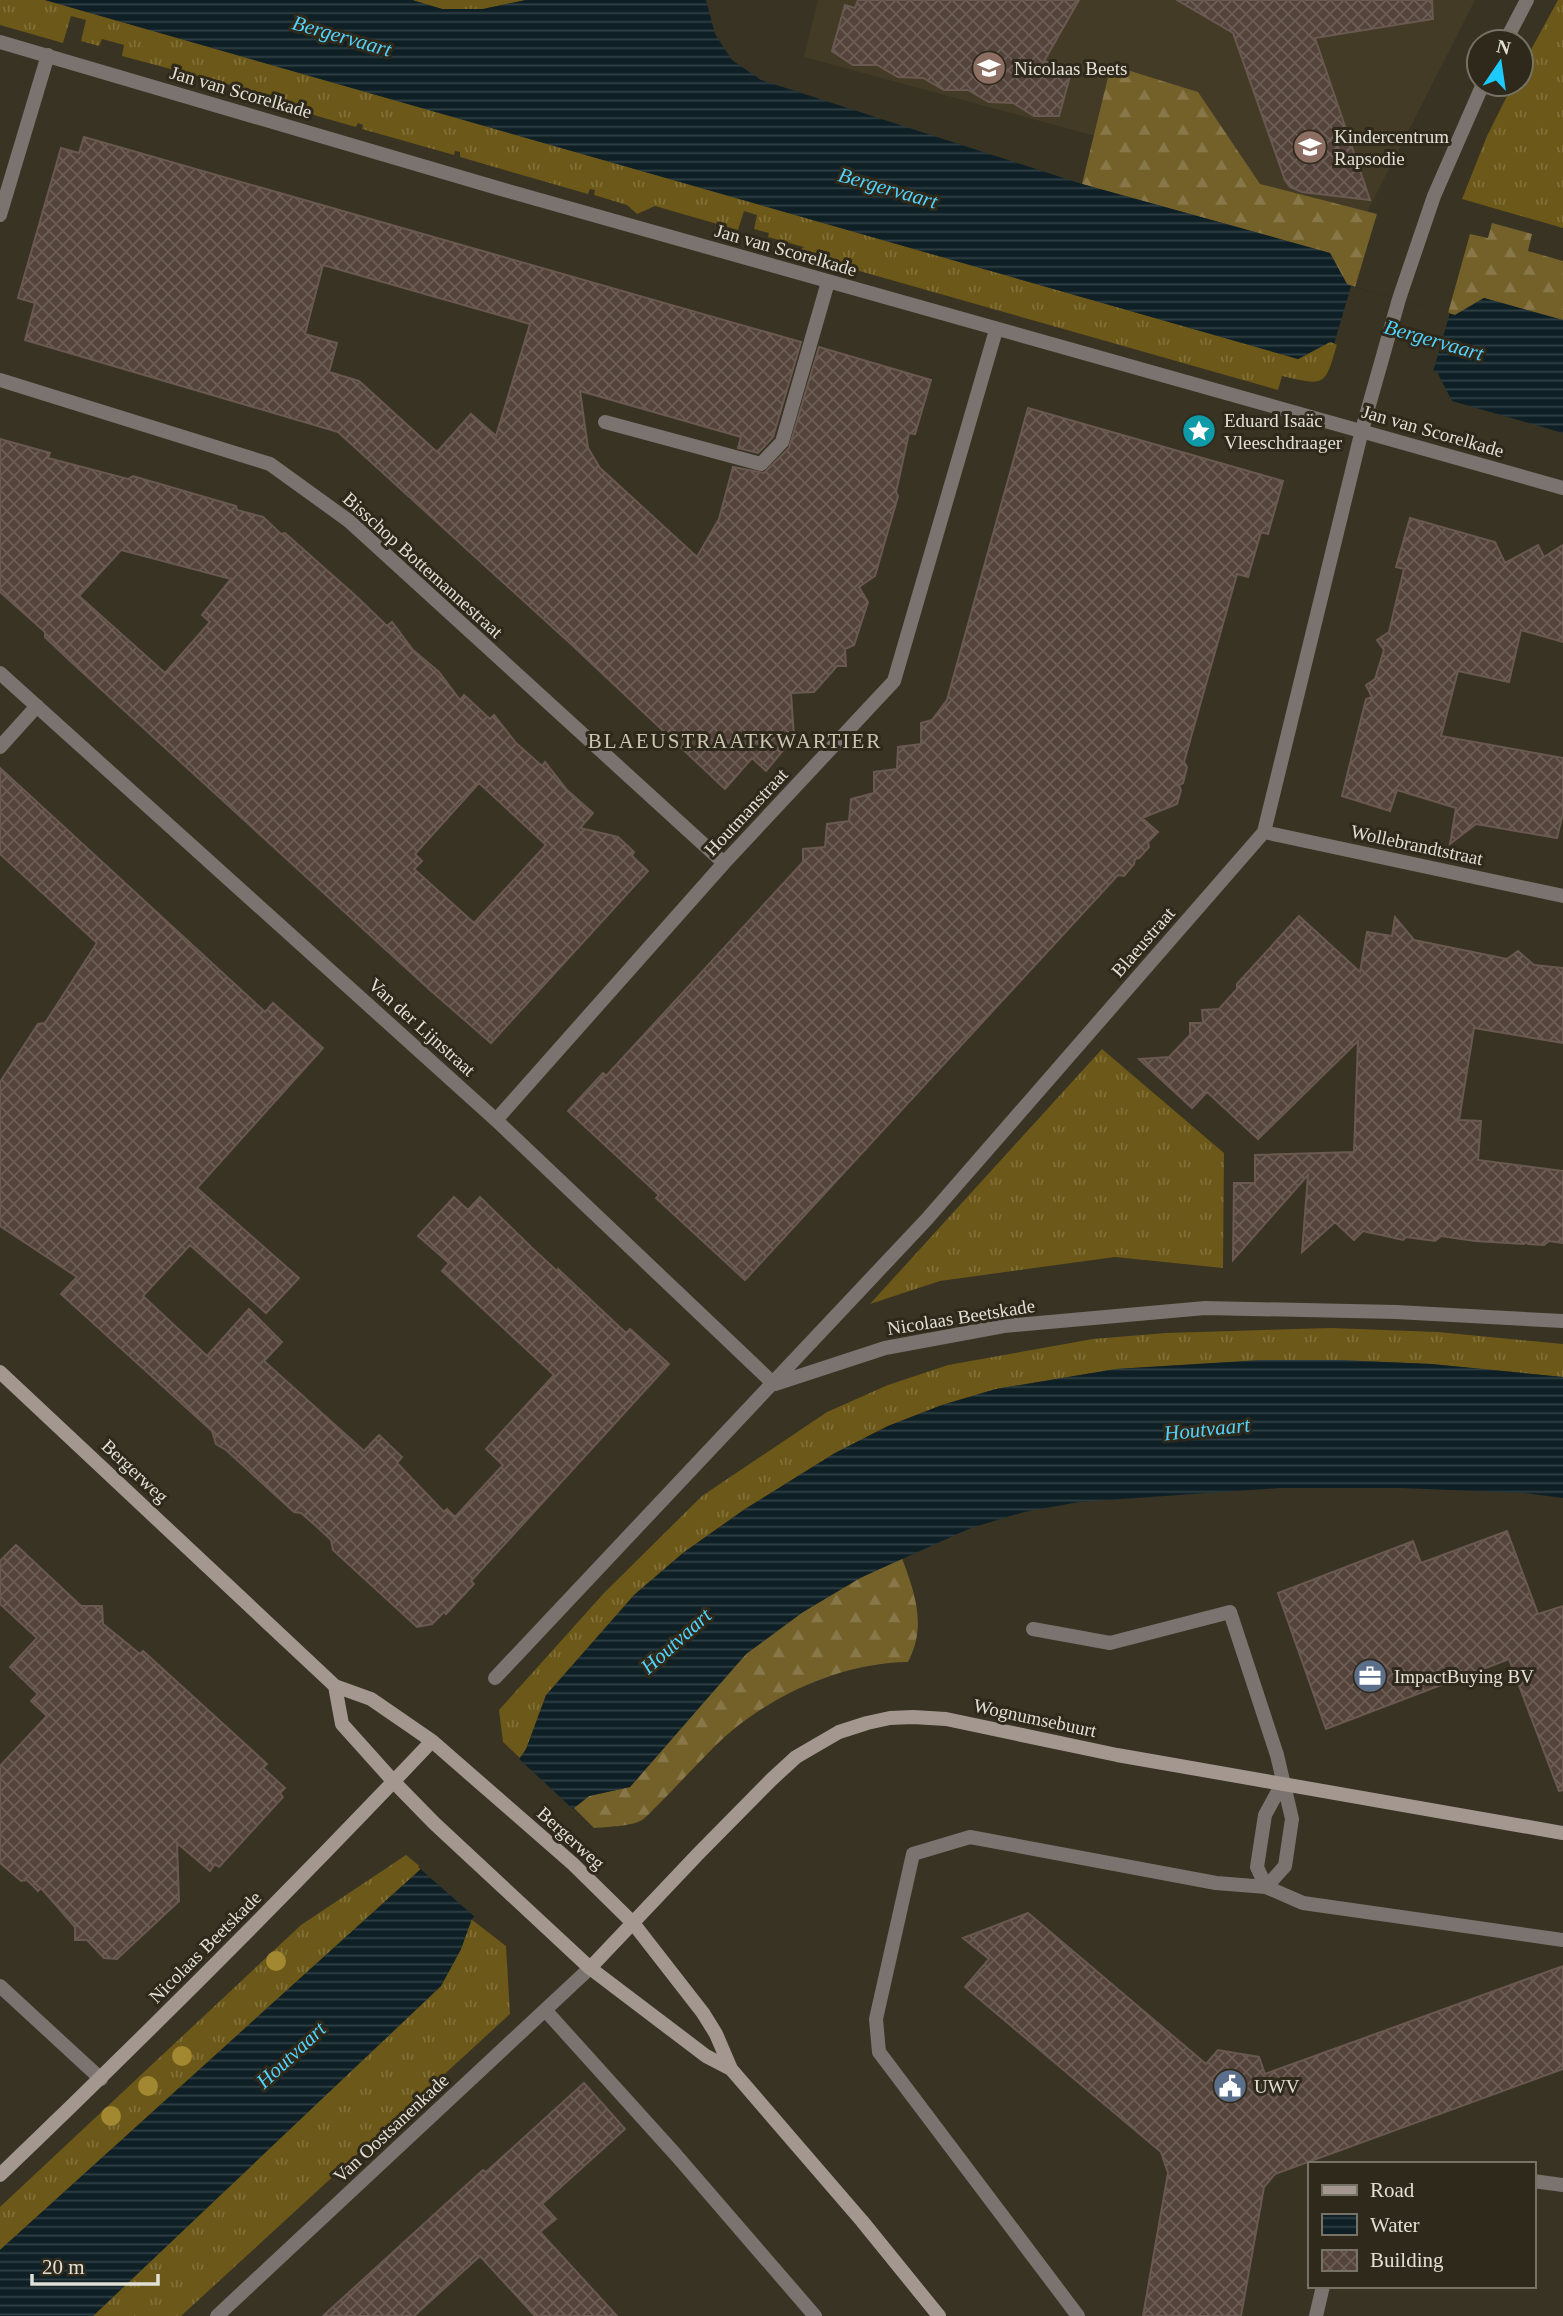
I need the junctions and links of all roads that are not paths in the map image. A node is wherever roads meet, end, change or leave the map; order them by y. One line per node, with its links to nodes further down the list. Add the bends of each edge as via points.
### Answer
1 (1527, 0): 2 (street)
2 (1512, 28)
3 (0, 41): 4 (street, Jan van Scorelkade)
4 (48, 55): 6 (street); 7 (street, Jan van Scorelkade)
5 (1476, 98): 11 (street, Blaeustraat, via 1434,196)
6 (0, 215)
7 (828, 282): 8 (street, Jan van Scorelkade); 10 (street, via 782,442 761,464)
8 (996, 330): 11 (street, Jan van Scorelkade); 17 (street, Houtmanstraat, via 894,681)
9 (0, 380): 17 (street, Bisschop Bottemannestraat, via 270,464 349,521)
10 (605, 422)
11 (1362, 430): 12 (street, Jan van Scorelkade); 16 (street, Blaeustraat)
12 (1563, 488)
13 (0, 673): 14 (street, Van der Lijnstraat)
14 (37, 706): 15 (street); 19 (street, Van der Lijnstraat)
15 (0, 747)
16 (1264, 832): 18 (street, Wollebrandtstraat); 22 (street, Blaeustraat, via 928,1219)
17 (724, 863): 19 (street, Houtmanstraat)
18 (1563, 896)
19 (496, 1120): 22 (street, Van der Lijnstraat)
20 (1563, 1321): 22 (street, Nicolaas Beetskade, via 1396,1312 1191,1309 1004,1326 886,1348)
21 (0, 1372): 25 (main road, Bergerweg)
22 (774, 1384): 24 (street, Nicolaas Beetskade)
23 (1033, 1629): 28 (street, via 1110,1643 1230,1612 1277,1755)
24 (495, 1678)
25 (335, 1686): 26 (main road, Bergerweg, via 371,1699); 27 (main road, Bergerweg, via 342,1724)
26 (432, 1741): 27 (main road, Nicolaas Beetskade); 31 (main road, Bergerweg)
27 (394, 1782): 33 (main road, Bergerweg); 37 (main road, Nicolaas Beetskade)
28 (1282, 1784): 29 (main road, Wognumsebuurt); 30 (street, via 1265,1815 1257,1867); 30 (street, via 1292,1819 1285,1866); 31 (main road, Wognumsebuurt, via 946,1719 890,1718 839,1732 796,1758)
29 (1563, 1833)
30 (1266, 1887): 32 (street, via 1303,1902); 45 (street, via 1216,1883 970,1837 913,1854 876,2019 879,2052)
31 (633, 1923): 33 (main road, Wognumsebuurt); 36 (main road, Bergerweg, via 703,2013)
32 (1563, 1940)
33 (590, 1968): 35 (street, Van Oostsanenkade); 36 (main road, Bergerweg)
34 (0, 1986): 37 (street)
35 (546, 2011): 42 (street, Van Oostsanenkade); 43 (street)
36 (730, 2069): 44 (main road, Bergerweg)
37 (101, 2079): 38 (main road, Nicolaas Beetskade)
38 (0, 2175)
39 (1535, 2181): 40 (street)
40 (1563, 2185)
41 (1323, 2288): 46 (street)
42 (217, 2316)
43 (815, 2316)
44 (939, 2316)
45 (1078, 2316)
46 (1316, 2316)

